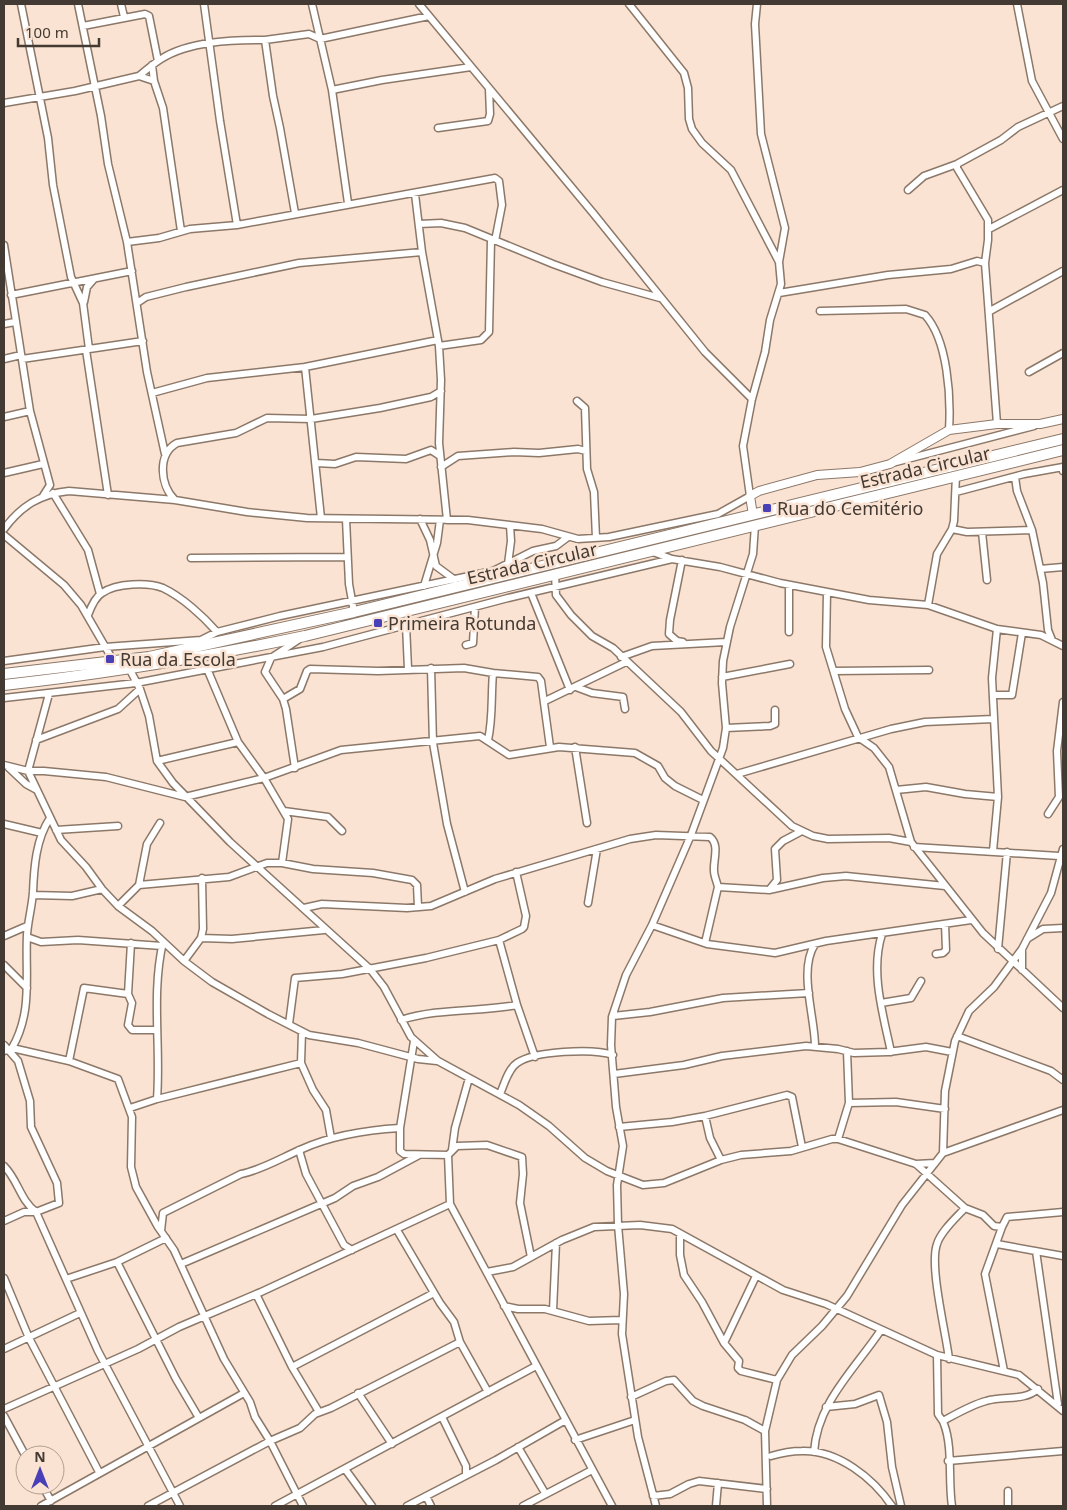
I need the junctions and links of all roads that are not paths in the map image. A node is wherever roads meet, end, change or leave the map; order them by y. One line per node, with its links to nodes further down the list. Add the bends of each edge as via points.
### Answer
1 (21, 4): 25 (street)
2 (78, 4): 13 (street)
3 (121, 4): 11 (street)
4 (204, 4): 17 (street)
5 (312, 4): 12 (street)
6 (419, 4): 10 (street)
7 (629, 4): 45 (street, via 684,73 692,129 731,170)
8 (758, 4): 45 (street, via 755,24 761,134 785,228)
9 (1018, 4): 28 (street, via 1032,81)
10 (430, 16): 15 (street); 19 (street)
11 (124, 17): 13 (street); 18 (street, via 149,16)
12 (316, 24): 14 (street); 15 (street)
13 (83, 26): 22 (street)
14 (309, 34): 15 (street); 16 (street)
15 (320, 39): 24 (street)
16 (265, 40): 17 (street); 36 (street, via 272,96)
17 (210, 44): 18 (street, via 177,52); 38 (street)
18 (155, 63): 20 (street); 21 (street)
19 (471, 67): 23 (street); 24 (street)
20 (139, 76): 21 (street); 22 (street)
21 (154, 81): 40 (street, via 163,108)
22 (95, 87): 25 (street); 42 (street, via 108,164)
23 (488, 89): 29 (street, via 488,121); 54 (street)
24 (332, 90): 35 (street)
25 (39, 97): 26 (street); 51 (street)
26 (4, 103)
27 (1063, 106): 28 (street)
28 (1050, 114): 30 (street); 31 (street, via 1018,128)
29 (438, 128)
30 (1063, 138)
31 (957, 164): 32 (street, via 924,176); 39 (street, via 988,220)
32 (908, 190)
33 (1063, 190): 39 (street)
34 (415, 194): 35 (street); 37 (street); 41 (street, via 495,178 499,180 502,205)
35 (348, 204): 36 (street)
36 (295, 213): 38 (street)
37 (420, 224): 41 (street, via 441,223 465,228); 44 (street)
38 (238, 225): 40 (street)
39 (989, 229): 46 (street)
40 (181, 231): 42 (street)
41 (493, 241): 54 (street, via 602,282); 62 (street, via 489,332 481,340)
42 (127, 242): 48 (street)
43 (4, 245): 47 (street)
44 (422, 252): 56 (street, via 299,263 186,287 146,297); 62 (street)
45 (779, 262): 52 (street)
46 (986, 263): 52 (street, via 977,261 951,268); 58 (street)
47 (6, 265): 53 (street)
48 (132, 271): 50 (street); 56 (street)
49 (1063, 271): 58 (street)
50 (94, 279): 51 (street); 55 (street, via 87,287)
51 (73, 283): 53 (street); 55 (street)
52 (779, 292): 72 (street)
53 (12, 295): 59 (street)
54 (662, 298): 72 (street, via 705,352)
55 (83, 303): 63 (street)
56 (137, 303): 61 (street)
57 (820, 311): 81 (street, via 906,309 925,315 942,349 946,366)
58 (990, 311): 79 (street)
59 (16, 322): 60 (street); 65 (street)
60 (4, 324)
61 (143, 341): 63 (street); 70 (street)
62 (438, 343): 67 (street); 69 (street)
63 (88, 350): 65 (street); 99 (street)
64 (1063, 353): 68 (street)
65 (22, 357): 66 (street); 75 (street)
66 (4, 359)
67 (305, 367): 70 (street, via 207,378); 77 (street)
68 (1029, 372)
69 (441, 390): 71 (street); 74 (street)
70 (152, 393): 85 (street)
71 (431, 397): 74 (street); 77 (street)
72 (752, 398): 100 (street, via 743,446)
73 (577, 401): 84 (street, via 585,408)
74 (441, 404): 86 (street)
75 (30, 411): 76 (street); 88 (street)
76 (4, 417)
77 (311, 419): 85 (street, via 267,418 236,434 177,443); 87 (street)
78 (1063, 419): 80 (street)
79 (997, 424): 80 (street); 81 (street)
80 (1040, 424): 89 (street)
81 (948, 430): 89 (street)
82 (1063, 440): 95 (main road, Estrada Circular)
83 (1063, 450): 93 (main road, Estrada Circular)
84 (586, 451): 90 (street, via 458,456); 116 (street, via 588,477 594,492)
85 (165, 454): 96 (street, via 163,478)
86 (440, 456): 87 (street, via 431,450 406,459 356,457 335,464); 90 (street)
87 (316, 463): 104 (street)
88 (43, 464): 92 (street); 101 (street, via 50,485)
89 (892, 464): 95 (street); 100 (street, via 860,472 817,475)
90 (441, 467): 107 (street)
91 (1063, 469): 94 (street)
92 (4, 472)
93 (956, 475): 97 (street); 108 (main road, Estrada Circular)
94 (1015, 477): 97 (street); 112 (street)
95 (893, 481): 108 (main road, Estrada Circular)
96 (166, 489): 102 (street); 103 (street)
97 (956, 492): 111 (street)
98 (53, 493): 99 (street, via 69,491); 101 (street); 134 (street, via 88,550)
99 (108, 495): 102 (street)
100 (750, 496): 108 (street); 116 (street, via 718,514)
101 (42, 497): 110 (street, via 22,508)
102 (163, 500): 103 (street)
103 (175, 500): 104 (street, via 269,515)
104 (322, 518): 105 (street)
105 (346, 519): 106 (street); 119 (street)
106 (420, 519): 107 (street); 118 (street)
107 (443, 520): 109 (street); 118 (street)
108 (754, 520): 117 (main road, Estrada Circular); 127 (street, via 753,554); 129 (main road, Estrada Circular)
109 (510, 525): 115 (street, via 542,529); 123 (street)
110 (4, 529)
111 (952, 529): 113 (street); 139 (street, via 937,554)
112 (1032, 530): 113 (street); 125 (street)
113 (982, 532): 128 (street)
114 (4, 535): 137 (street, via 64,585)
115 (568, 537): 116 (street); 123 (street, via 556,546 533,551)
116 (596, 538)
117 (652, 552): 121 (street); 126 (main road, Estrada Circular)
118 (433, 555): 129 (street, via 436,566); 131 (street)
119 (347, 557): 120 (street); 136 (street)
120 (191, 558)
121 (672, 559): 122 (street); 132 (street)
122 (682, 560): 127 (street); 149 (street)
123 (508, 564): 129 (street)
124 (1063, 567): 125 (street)
125 (1040, 569): 145 (street)
126 (555, 574): 132 (street); 151 (main road, Estrada Circular)
127 (747, 574): 130 (street); 153 (street)
128 (987, 580)
129 (458, 583): 131 (street); 141 (main road, Estrada Circular)
130 (789, 584): 133 (street); 147 (street)
131 (424, 586): 136 (street)
132 (554, 588): 135 (street); 160 (street, via 571,615 592,636 613,648)
133 (828, 592): 139 (street, via 868,600); 167 (street, via 825,642)
134 (100, 594): 138 (street); 146 (street, via 127,586 160,587 200,615)
135 (531, 594): 140 (street); 175 (street)
136 (352, 601): 141 (street); 146 (street)
137 (81, 605): 138 (street); 142 (street)
138 (92, 605): 142 (street)
139 (928, 605): 144 (street)
140 (475, 607): 143 (street); 155 (street, via 473,643)
141 (354, 612): 162 (main road, Estrada Circular)
142 (88, 615): 158 (street)
143 (406, 625): 159 (street); 166 (street)
144 (997, 629): 148 (street); 178 (street)
145 (1048, 630): 150 (street); 152 (street)
146 (217, 632): 158 (street, via 191,642 176,640)
147 (789, 632)
148 (1022, 633): 150 (street); 178 (street, via 1012,695)
149 (670, 634): 154 (street, via 676,641); 156 (street)
150 (1041, 635): 152 (street)
151 (305, 636): 159 (street); 165 (main road, Estrada Circular)
152 (1052, 640): 157 (street)
153 (726, 642): 154 (street); 172 (street)
154 (688, 644): 156 (street)
155 (466, 645)
156 (666, 646): 160 (street, via 648,647)
157 (1063, 646)
158 (105, 647): 161 (street); 162 (street)
159 (270, 658): 169 (street); 180 (street, via 265,672)
160 (624, 659): 175 (street); 197 (street, via 681,712)
161 (4, 661)
162 (114, 662): 171 (main road, Estrada Circular)
163 (790, 664): 172 (street)
164 (431, 668): 166 (street); 170 (street, via 464,668); 193 (street)
165 (130, 670): 173 (main road, Estrada Circular); 174 (street)
166 (408, 670): 180 (street, via 310,670 300,689)
167 (834, 670): 168 (street); 189 (street, via 845,709)
168 (929, 670)
169 (208, 671): 174 (street); 192 (street)
170 (493, 673): 181 (street, via 538,677 542,681); 191 (street, via 492,720)
171 (4, 674)
172 (722, 677): 187 (street)
173 (4, 685)
174 (138, 686): 176 (street); 190 (street, via 118,709); 198 (street, via 149,716)
175 (573, 689): 181 (street); 184 (street, via 623,697)
176 (49, 694): 177 (street); 183 (street)
177 (40, 695): 179 (street); 183 (street)
178 (993, 695): 186 (street)
179 (4, 698)
180 (283, 699): 200 (street, via 290,722)
181 (544, 702): 194 (street)
182 (1063, 702): 210 (street, via 1058,751)
183 (46, 703): 190 (street)
184 (625, 709)
185 (775, 710): 187 (street, via 774,724 770,726)
186 (994, 719): 188 (street, via 925,722); 209 (street)
187 (726, 728): 197 (street)
188 (875, 733): 189 (street); 196 (street)
189 (858, 737): 196 (street); 204 (street)
190 (36, 740): 203 (street)
191 (488, 740): 193 (street, via 480,736); 194 (street, via 509,755)
192 (238, 742): 198 (street); 205 (street)
193 (433, 742): 200 (street, via 341,750); 241 (street, via 447,824)
194 (550, 747): 195 (street)
195 (575, 747): 211 (street, via 635,753 658,766 675,786); 216 (street)
196 (874, 748): 207 (street, via 889,767)
197 (720, 759): 201 (street); 202 (street)
198 (157, 761): 208 (street)
199 (5, 766): 203 (street); 206 (street)
200 (295, 768): 205 (street)
201 (729, 768): 202 (street); 204 (street)
202 (714, 770): 211 (street)
203 (28, 772): 206 (street); 208 (street, via 106,777)
204 (737, 774): 221 (street)
205 (264, 778): 208 (street); 212 (street)
206 (37, 790): 214 (street)
207 (896, 790): 209 (street, via 926,787); 224 (street)
208 (185, 796): 231 (street)
209 (998, 797): 227 (street)
210 (1061, 797): 213 (street)
211 (703, 800): 223 (street)
212 (284, 811): 220 (street, via 328,817); 230 (street, via 288,823)
213 (1048, 814)
214 (50, 818): 219 (street); 222 (street)
215 (160, 823): 235 (street, via 147,844)
216 (586, 823)
217 (4, 824): 222 (street)
218 (118, 826): 219 (street)
219 (56, 830): 239 (street)
220 (342, 830)
221 (800, 832): 224 (street, via 828,839 889,838); 234 (street, via 775,848)
222 (42, 834): 242 (street)
223 (691, 835): 225 (street, via 630,839); 237 (street, via 713,839); 250 (street)
224 (912, 844): 227 (street); 236 (street)
225 (597, 849): 232 (street); 243 (street)
226 (1063, 849): 229 (street)
227 (992, 851): 228 (street)
228 (1007, 852): 229 (street); 269 (street)
229 (1060, 856): 248 (street, via 1051,893)
230 (282, 862): 231 (street); 245 (street, via 313,869 373,873 412,880 417,885)
231 (257, 866): 233 (street, via 235,876); 246 (street)
232 (516, 872): 241 (street); 261 (street, via 526,922 522,929)
233 (202, 878): 235 (street, via 180,883); 259 (street)
234 (777, 880): 238 (street); 240 (street)
235 (139, 885): 244 (street)
236 (945, 886): 238 (street, via 846,876); 247 (street)
237 (718, 887): 240 (street); 263 (street)
238 (782, 887): 240 (street)
239 (102, 889): 242 (street, via 72,896); 244 (street)
240 (769, 890)
241 (465, 892): 245 (street, via 431,906)
242 (32, 895): 251 (street)
243 (588, 903)
244 (118, 906): 264 (street)
245 (418, 907): 246 (street, via 343,904)
246 (304, 908): 254 (street)
247 (971, 920): 249 (street); 269 (street)
248 (1035, 922): 253 (street); 260 (street)
249 (945, 924): 255 (street); 271 (street, via 946,950)
250 (652, 925): 263 (street); 284 (street, via 626,975)
251 (28, 926): 256 (street); 258 (street)
252 (1063, 928): 253 (street)
253 (1043, 929): 260 (street)
254 (324, 930): 259 (street, via 232,939); 275 (street)
255 (882, 934): 257 (street); 266 (street)
256 (4, 936)
257 (873, 936): 265 (street); 266 (street)
258 (27, 937): 262 (street, via 41,942); 278 (street)
259 (201, 938): 272 (street)
260 (1027, 939): 268 (street)
261 (499, 940): 275 (street); 282 (street)
262 (131, 943): 264 (street); 280 (street)
263 (705, 943): 267 (street, via 766,953)
264 (162, 944): 272 (street); 287 (street)
265 (814, 944): 267 (street); 270 (street)
266 (879, 944): 281 (street)
267 (800, 947): 270 (street)
268 (1022, 949): 273 (street); 276 (street)
269 (998, 950): 273 (street)
270 (809, 954): 279 (street)
271 (936, 954)
272 (184, 960): 286 (street, via 212,982)
273 (1013, 962): 276 (street); 289 (street, via 994,987 975,1004)
274 (4, 965): 278 (street)
275 (370, 970): 285 (street, via 384,987); 286 (street, via 295,978)
276 (1022, 970): 283 (street)
277 (921, 981): 281 (street, via 912,998)
278 (28, 988): 293 (street, via 21,1033)
279 (809, 993): 284 (street, via 723,998); 292 (street)
280 (128, 994): 287 (street, via 132,1003 129,1028); 302 (street, via 84,988)
281 (881, 1003): 297 (street)
282 (517, 1005): 285 (street, via 437,1011); 301 (street)
283 (1063, 1008)
284 (613, 1016): 291 (street)
285 (401, 1020): 290 (street)
286 (289, 1024): 288 (street)
287 (156, 1030): 310 (street, via 160,1069)
288 (302, 1032): 300 (street); 305 (street)
289 (957, 1036): 298 (street); 308 (street, via 1051,1071)
290 (414, 1041): 300 (street); 303 (street)
291 (611, 1046): 296 (street); 299 (street)
292 (815, 1046): 295 (street); 306 (street, via 722,1056 684,1065)
293 (7, 1049): 294 (street); 304 (street)
294 (23, 1051): 302 (street); 304 (street)
295 (847, 1051): 297 (street); 311 (street)
296 (604, 1052): 299 (street); 301 (street, via 564,1052)
297 (891, 1052): 298 (street, via 926,1048)
298 (952, 1052): 313 (street)
299 (612, 1055): 306 (street)
300 (410, 1056): 303 (street); 317 (street)
301 (535, 1057): 309 (street, via 512,1067)
302 (69, 1061): 312 (street, via 115,1076)
303 (438, 1061): 307 (street)
304 (18, 1062): 335 (street, via 30,1101 30,1127 60,1198 59,1203)
305 (301, 1063): 310 (street); 318 (street, via 324,1105)
306 (614, 1074): 316 (street)
307 (469, 1078): 309 (street); 322 (street)
308 (1063, 1080)
309 (500, 1094): 330 (street, via 549,1126 586,1158)
310 (157, 1099): 312 (street)
311 (849, 1103): 313 (street, via 896,1102); 319 (street)
312 (130, 1108): 334 (street, via 133,1123 132,1180)
313 (945, 1109): 323 (street)
314 (1063, 1110): 323 (street)
315 (705, 1116): 316 (street); 320 (street, via 783,1095 792,1097); 325 (street, via 710,1138)
316 (619, 1127): 330 (street, via 623,1146)
317 (400, 1128): 318 (street); 324 (street, via 401,1153)
318 (330, 1138): 321 (street)
319 (838, 1139): 320 (street); 327 (street)
320 (802, 1147): 325 (street)
321 (299, 1150): 331 (street, via 306,1174); 337 (street, via 241,1174)
322 (450, 1152): 324 (street); 332 (street); 351 (street, via 457,1146 487,1145 522,1157 520,1204)
323 (942, 1153): 326 (street)
324 (420, 1155): 331 (street)
325 (721, 1160): 330 (street, via 655,1186)
326 (935, 1163): 327 (street); 329 (street)
327 (916, 1164): 329 (street)
328 (4, 1166): 335 (street, via 27,1205)
329 (927, 1173): 333 (street); 363 (street, via 889,1225)
330 (618, 1175): 339 (street)
331 (323, 1203): 347 (street); 354 (street)
332 (450, 1204): 341 (street); 355 (street)
333 (965, 1208): 340 (street, via 983,1215 994,1226); 376 (street, via 939,1239 936,1250 939,1297)
334 (148, 1210): 337 (street); 342 (street)
335 (36, 1212): 338 (street, via 24,1212); 358 (street)
336 (1063, 1212): 340 (street, via 1007,1217)
337 (163, 1213): 342 (street)
338 (4, 1221)
339 (618, 1224): 343 (street, via 672,1229); 345 (street, via 594,1227); 367 (street, via 624,1294)
340 (1002, 1227): 346 (street)
341 (397, 1230): 348 (street); 359 (street)
342 (160, 1231): 344 (street)
343 (680, 1234): 356 (street); 373 (street, via 684,1275)
344 (166, 1238): 353 (street); 354 (street)
345 (556, 1244): 351 (street); 364 (street)
346 (997, 1244): 349 (street); 380 (street, via 985,1274)
347 (344, 1245): 348 (street); 350 (street)
348 (352, 1250): 350 (street)
349 (1036, 1250): 352 (street); 388 (street)
350 (343, 1254): 360 (street)
351 (531, 1256): 355 (street, via 513,1267)
352 (1063, 1256)
353 (117, 1262): 358 (street); 371 (street)
354 (181, 1264): 366 (street)
355 (487, 1272): 361 (street)
356 (756, 1276): 363 (street, via 783,1290); 373 (street)
357 (4, 1278): 370 (street)
358 (66, 1279): 365 (street)
359 (434, 1293): 372 (street, via 454,1322); 379 (street)
360 (256, 1294): 366 (street); 379 (street)
361 (504, 1306): 362 (street); 368 (street)
362 (518, 1309): 364 (street); 368 (street)
363 (837, 1309): 369 (street); 381 (street, via 792,1354)
364 (553, 1311): 367 (street, via 589,1321)
365 (80, 1313): 370 (street); 377 (street)
366 (205, 1317): 371 (street); 386 (street)
367 (621, 1320): 387 (street)
368 (512, 1321): 378 (street)
369 (881, 1330): 375 (street); 389 (street)
370 (29, 1338): 374 (street); 382 (street)
371 (155, 1340): 377 (street); 395 (street)
372 (460, 1342): 384 (street); 385 (street)
373 (724, 1343): 381 (street, via 739,1361 741,1372)
374 (4, 1349)
375 (937, 1355): 376 (street); 398 (street, via 938,1414)
376 (949, 1359): 380 (street)
377 (105, 1364): 382 (street); 404 (street)
378 (536, 1366): 384 (street); 397 (street)
379 (292, 1368): 392 (street)
380 (1004, 1371): 383 (street, via 1019,1375)
381 (777, 1380): 399 (street)
382 (53, 1387): 390 (street); 415 (street)
383 (1038, 1389): 388 (street); 398 (street, via 1024,1397 985,1401)
384 (488, 1392): 394 (street)
385 (358, 1393): 392 (street); 402 (street)
386 (244, 1394): 395 (street); 401 (street)
387 (632, 1397): 396 (street); 399 (street, via 674,1380 694,1401)
388 (1058, 1404): 391 (street)
389 (826, 1407): 408 (street); 427 (street, via 855,1404 880,1395)
390 (4, 1408)
391 (1063, 1410)
392 (319, 1412): 401 (street, via 300,1428)
393 (4, 1416): 403 (street)
394 (442, 1417): 402 (street); 411 (street)
395 (199, 1418): 404 (street)
396 (635, 1420): 400 (street); 426 (street)
397 (564, 1421): 400 (street); 405 (street)
398 (943, 1421): 410 (street, via 949,1444)
399 (765, 1431): 406 (street)
400 (574, 1440): 414 (street)
401 (270, 1441): 421 (street); 424 (street)
402 (389, 1442): 412 (street)
403 (20, 1445)
404 (149, 1446): 415 (street); 421 (street)
405 (518, 1447): 413 (street); 422 (street)
406 (766, 1448): 409 (street); 416 (street)
407 (1063, 1451): 410 (street)
408 (814, 1452): 409 (street); 429 (street, via 854,1468)
409 (771, 1456): 416 (street)
410 (948, 1461): 444 (street)
411 (466, 1466): 413 (street); 417 (street)
412 (344, 1469): 424 (street); 435 (street)
413 (475, 1470): 417 (street)
414 (592, 1470): 422 (street); 439 (street)
415 (99, 1472): 428 (street)
416 (768, 1472): 419 (street)
417 (466, 1475): 425 (street)
418 (718, 1483): 419 (street); 426 (street, via 694,1482 670,1494); 441 (street)
419 (767, 1489): 442 (street)
420 (1008, 1491): 445 (street)
421 (172, 1493): 431 (street); 432 (street)
422 (545, 1493): 438 (street)
423 (48, 1495): 428 (street)
424 (296, 1495): 433 (street); 434 (street)
425 (426, 1496): 436 (street); 437 (street)
426 (653, 1496): 440 (street)
427 (900, 1497): 429 (street); 443 (street)
428 (51, 1501): 430 (street)
429 (891, 1505)
430 (41, 1506)
431 (148, 1506)
432 (180, 1506)
433 (275, 1506)
434 (303, 1506)
435 (372, 1506)
436 (407, 1506)
437 (431, 1506)
438 (523, 1506)
439 (612, 1506)
440 (656, 1506)
441 (716, 1506)
442 (767, 1506)
443 (902, 1506)
444 (952, 1506)
445 (1008, 1506)

